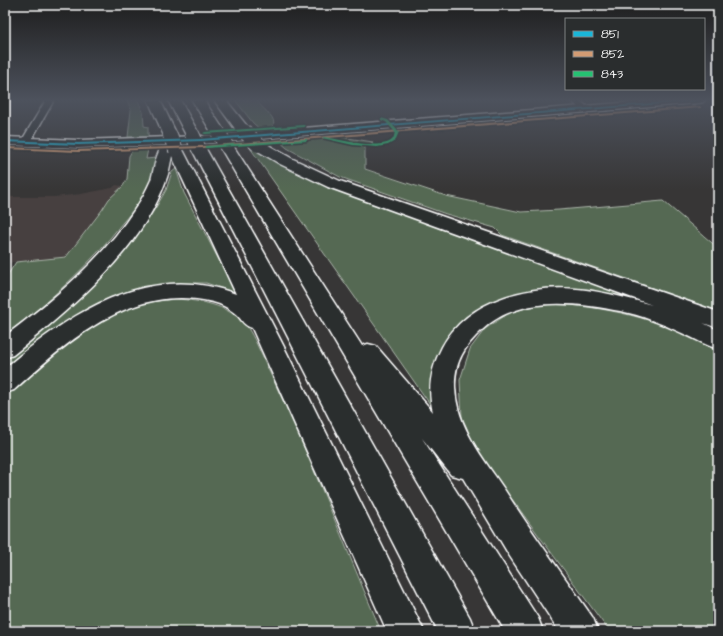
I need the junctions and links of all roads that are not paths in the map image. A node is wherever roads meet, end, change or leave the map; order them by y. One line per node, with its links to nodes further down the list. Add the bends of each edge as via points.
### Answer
1 (33, 130): 8 (street)
2 (168, 130): 9 (highway)
3 (174, 130): 9 (highway)
4 (216, 130): 10 (highway)
5 (243, 130): 11 (highway, bridge, via 258,145 296,167 334,184)
6 (347, 130): 9 (main road)
7 (5, 141): 8 (main road)
8 (26, 142): 9 (main road)
9 (174, 142): 13 (highway); 14 (highway, via 148,203 129,230 75,290); 18 (highway, via 427,575)
10 (316, 290): 16 (highway); 19 (highway)
11 (718, 320)
12 (718, 340): 16 (highway, via 642,309 609,301 558,296 510,303 487,312 468,327 455,344 445,367 442,394 449,422 461,448)
13 (272, 347): 15 (highway, via 250,314 237,303 218,295 196,291 169,291 122,302 90,316 48,345); 17 (highway)
14 (5, 349)
15 (5, 383)
16 (504, 517): 20 (highway)
17 (406, 631)
18 (457, 631)
19 (526, 631)
20 (580, 631)

